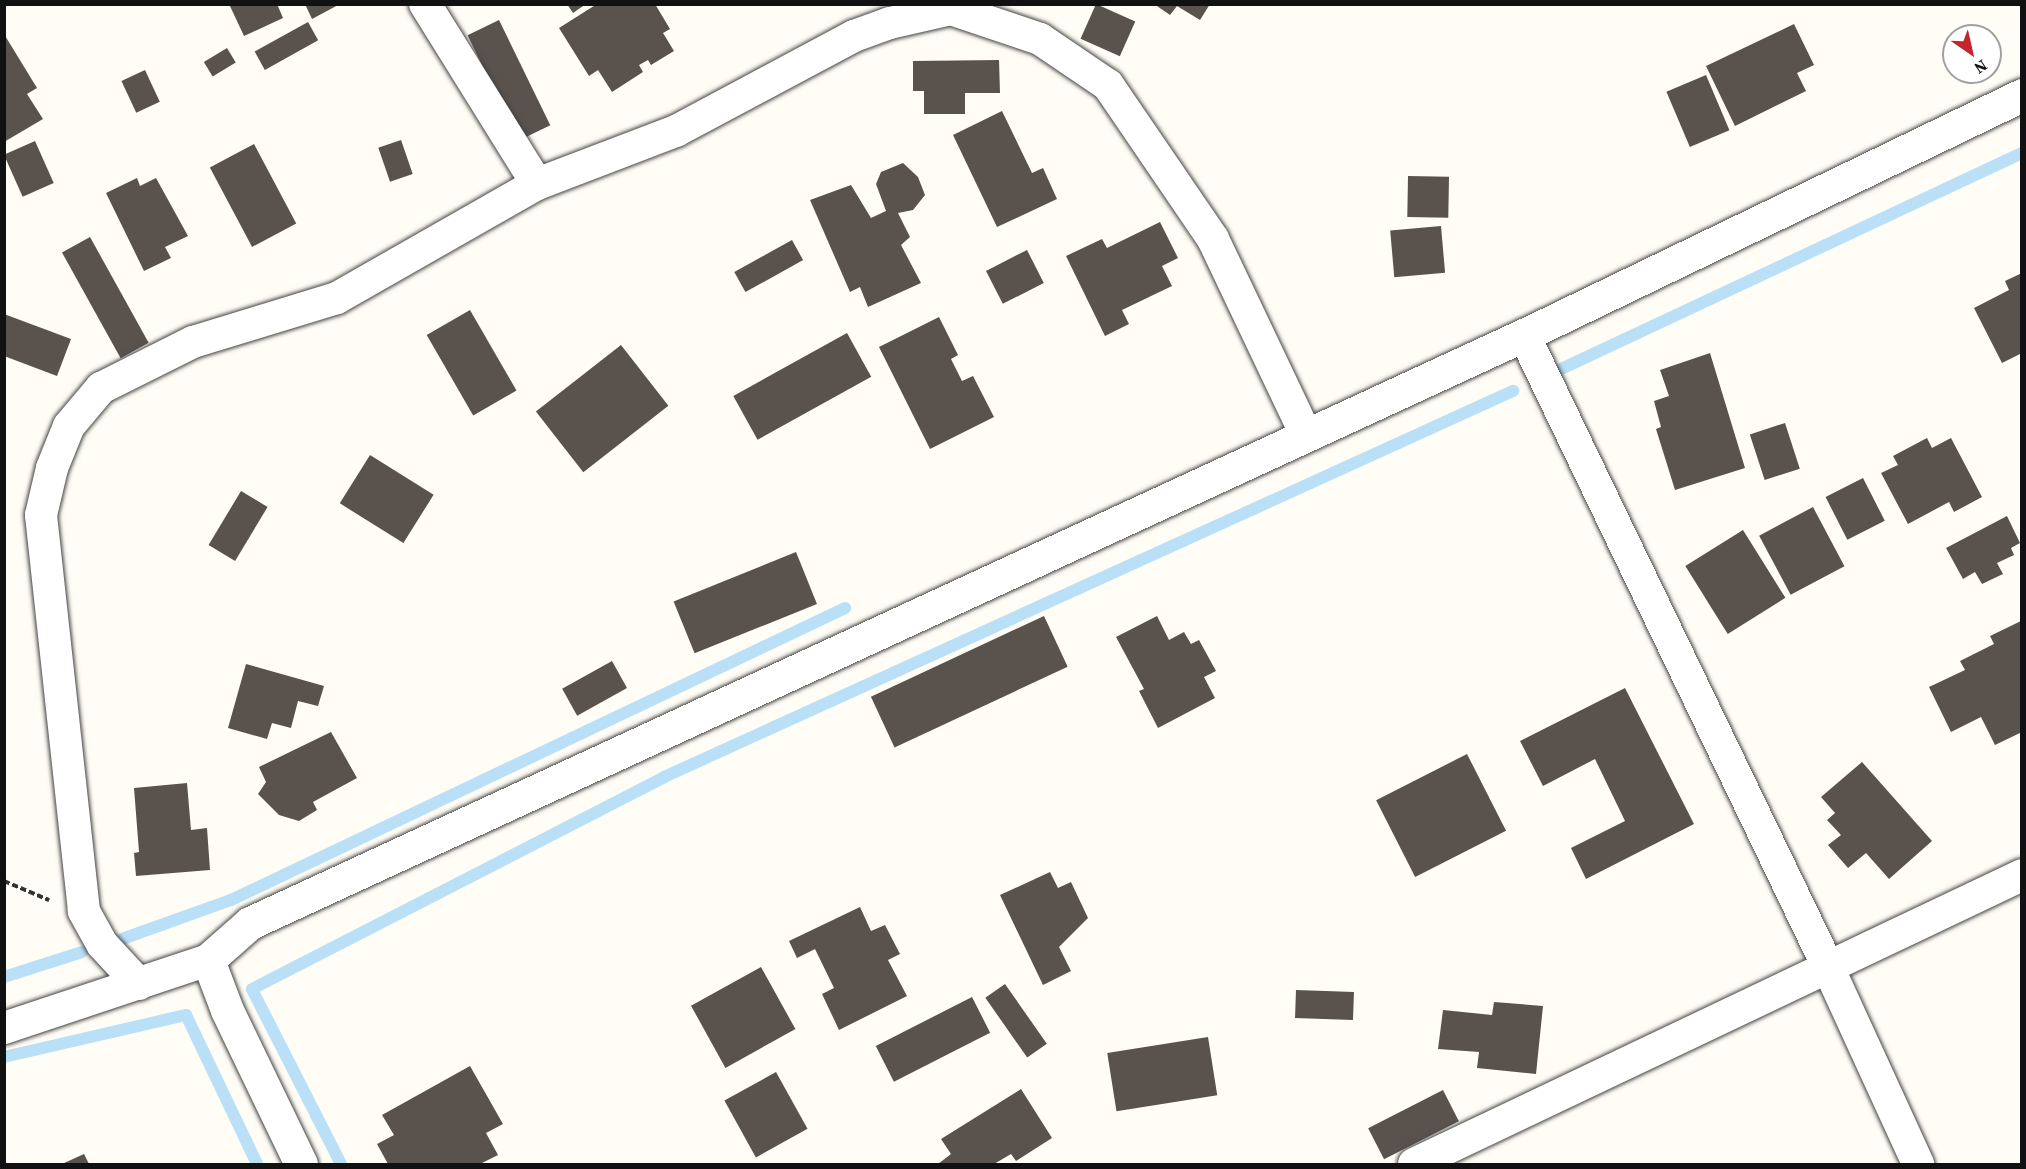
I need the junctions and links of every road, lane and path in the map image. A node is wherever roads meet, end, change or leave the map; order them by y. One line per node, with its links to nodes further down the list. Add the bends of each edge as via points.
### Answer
1 (425, 4): 4 (street)
2 (950, 7): 4 (street, via 854,36 676,132); 6 (street, via 1040,39 1108,85 1213,239)
3 (2022, 95): 5 (street)
4 (537, 184): 9 (street, via 337,298 193,342 101,388 69,426 52,468 40,515)
5 (1524, 335): 6 (street); 11 (street)
6 (1305, 433): 10 (street, via 250,923)
7 (2022, 875): 11 (street)
8 (4, 881): 9 (path)
9 (84, 911): 12 (street, via 102,944)
10 (208, 960): 12 (street); 14 (street, via 227,1010)
11 (1828, 967): 15 (street); 16 (street)
12 (139, 984): 13 (street)
13 (4, 1028)
14 (301, 1164)
15 (1414, 1164)
16 (1918, 1164)

